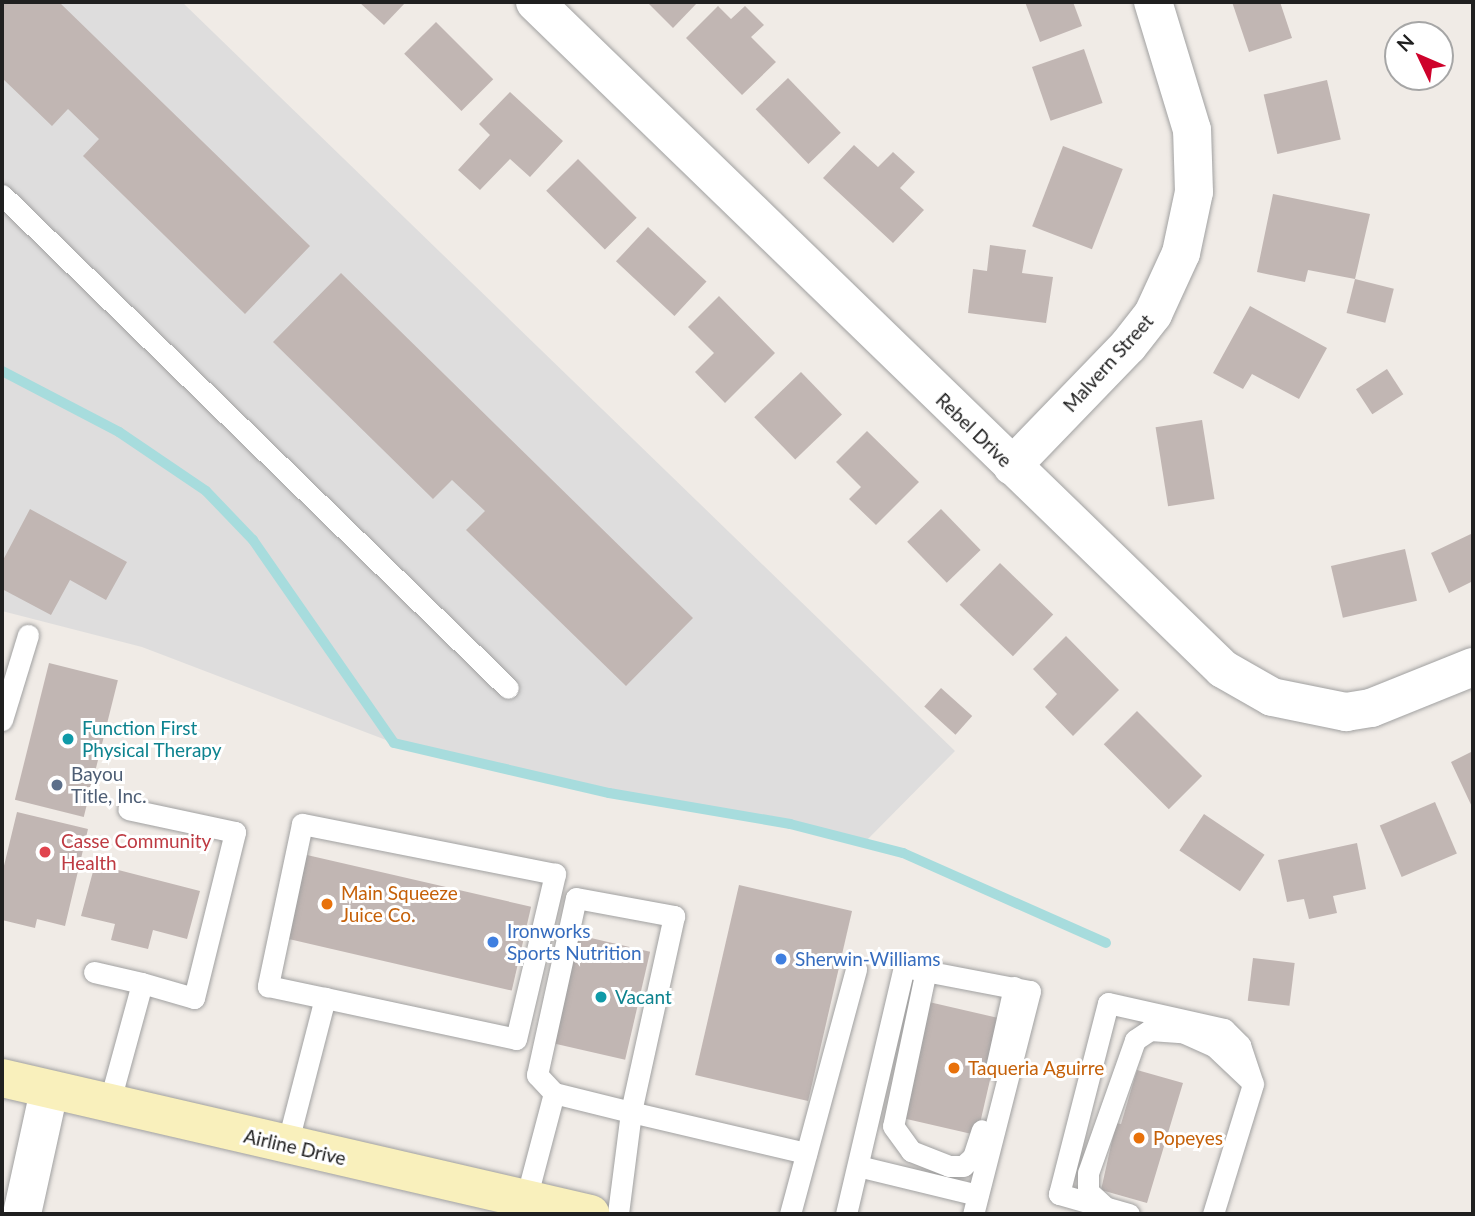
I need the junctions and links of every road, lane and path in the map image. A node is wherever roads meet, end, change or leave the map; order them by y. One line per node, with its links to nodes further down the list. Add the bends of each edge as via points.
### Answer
1 (535, 2): 4 (street, Rebel Drive)
2 (1153, 2): 4 (street, Malvern Street, via 1192,130 1194,192 1181,253 1153,314 1128,346)
3 (2, 195): 7 (lane)
4 (1012, 466): 6 (street, Rebel Drive, via 1223,670 1272,697 1322,710 1371,708)
5 (28, 635): 8 (lane)
6 (1473, 667)
7 (508, 688)
8 (2, 720)
9 (128, 809): 13 (lane, via 235,832 194,999)
10 (856, 970): 23 (lane)
11 (926, 970): 14 (lane); 14 (lane, via 890,1114 901,1142 949,1166 963,1166 980,1141); 24 (lane, via 904,967)
12 (94, 972): 13 (lane)
13 (142, 983): 20 (lane)
14 (1014, 987): 26 (lane, via 1030,990)
15 (325, 998): 15 (lane, via 516,1039 555,874 302,824 268,986); 22 (lane)
16 (2, 1078): 18 (main road, Airline Drive)
17 (1253, 1084): 27 (lane, via 1215,1047 1182,1032 1150,1030 1135,1040 1088,1173 1088,1191); 27 (lane, via 1240,1045 1224,1029 1108,1003 1059,1194); 34 (lane)
18 (49, 1091): 20 (main road, Airline Drive); 29 (street)
19 (554, 1093): 21 (lane); 21 (lane, via 537,1075 576,898 674,916); 25 (lane)
20 (109, 1104): 22 (main road, Airline Drive)
21 (631, 1112): 23 (lane); 30 (lane)
22 (287, 1145): 25 (main road, Airline Drive)
23 (806, 1153): 31 (lane)
24 (858, 1166): 26 (lane); 32 (lane)
25 (526, 1199): 28 (main road, Airline Drive)
26 (976, 1205)
27 (1106, 1208): 33 (lane)
28 (583, 1213)
29 (22, 1214)
30 (618, 1214)
31 (790, 1214)
32 (846, 1214)
33 (1129, 1214)
34 (1213, 1214)

